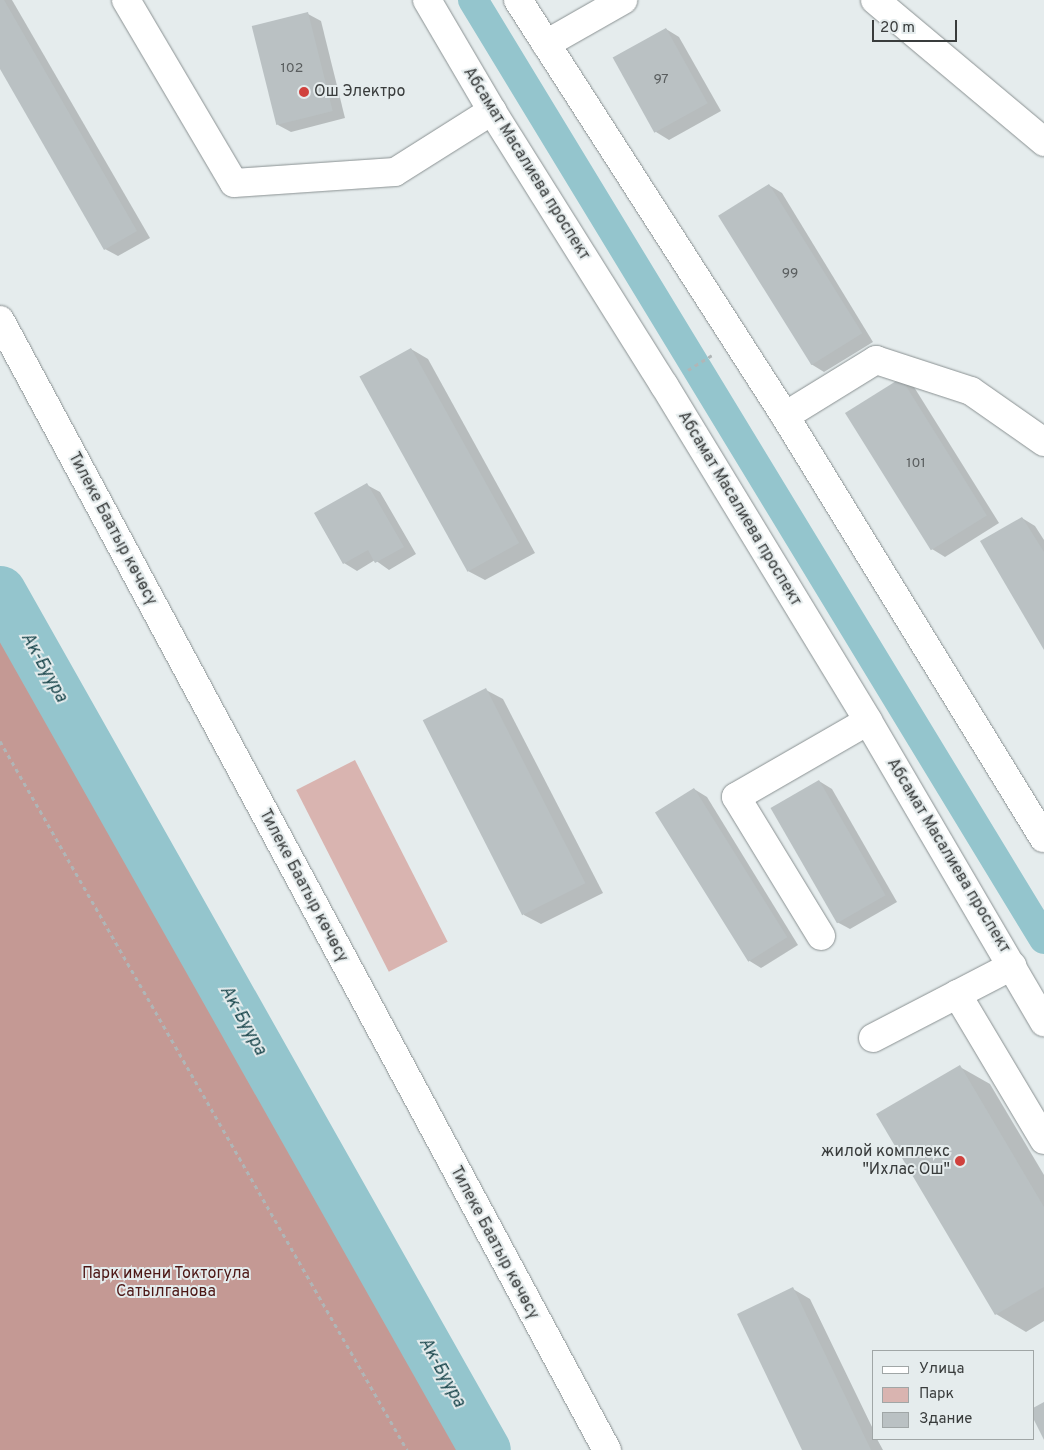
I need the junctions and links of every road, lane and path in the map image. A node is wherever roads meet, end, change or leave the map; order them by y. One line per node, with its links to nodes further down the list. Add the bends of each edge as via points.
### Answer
1 (126, 0): 7 (street, via 234,183 395,172)
2 (427, 0): 7 (street, Абсамат Масалиева проспект)
3 (518, 0): 6 (street)
4 (623, 0): 6 (street)
5 (885, 2): 8 (street)
6 (546, 44): 12 (street)
7 (492, 111): 14 (street, Абсамат Масалиева проспект)
8 (1044, 142)
9 (0, 320): 24 (street, Тилеке Баатыр көчөсү)
10 (714, 354): 11 (path)
11 (686, 371)
12 (785, 416): 13 (street, via 876,360 971,391); 16 (street)
13 (1044, 442)
14 (868, 721): 17 (street, via 736,797); 18 (street, Абсамат Масалиева проспект)
15 (0, 741): 23 (path)
16 (1044, 838)
17 (820, 936)
18 (1012, 966): 19 (street); 20 (street, Абсамат Масалиева проспект)
19 (957, 994): 21 (street); 22 (street)
20 (1044, 1022)
21 (873, 1038)
22 (1044, 1140)
23 (407, 1450)
24 (607, 1450)

